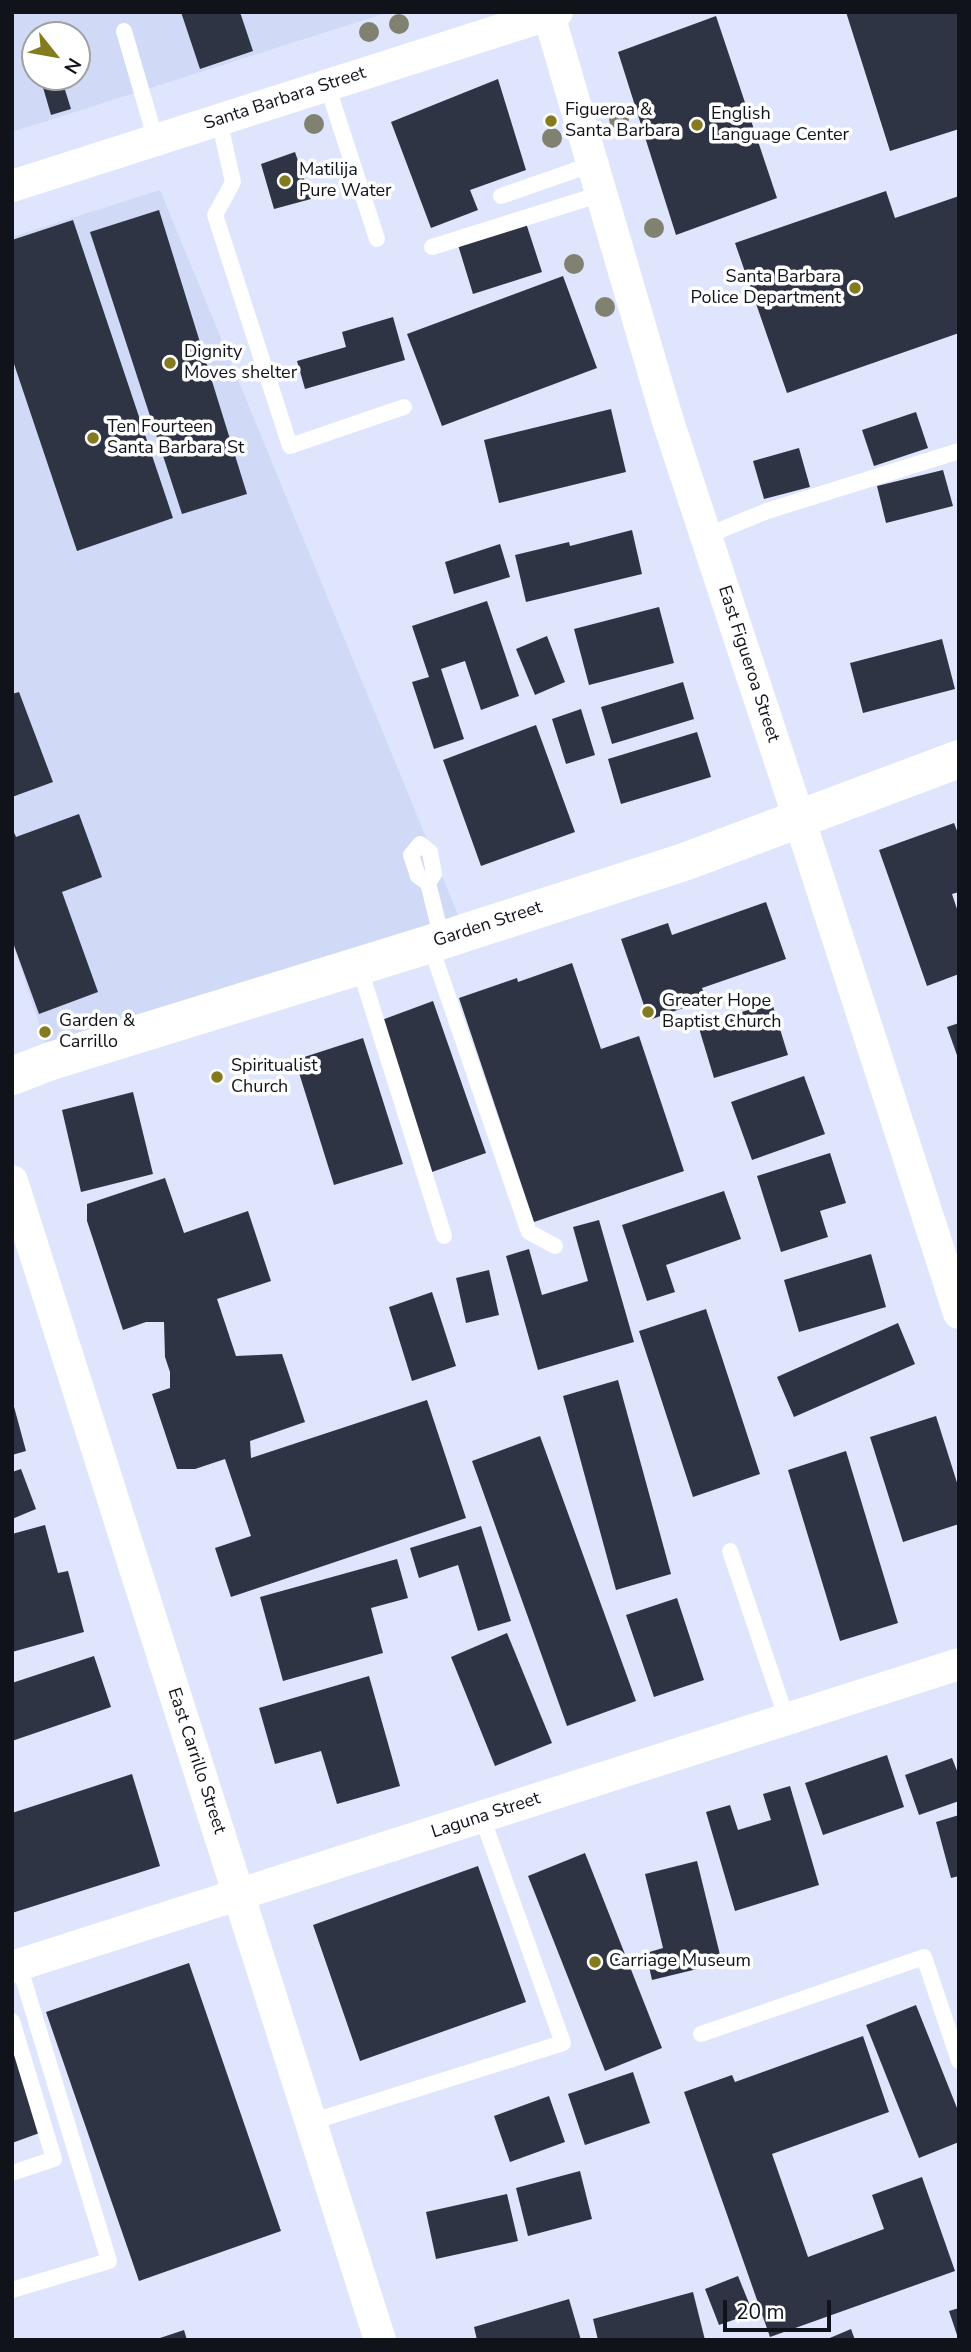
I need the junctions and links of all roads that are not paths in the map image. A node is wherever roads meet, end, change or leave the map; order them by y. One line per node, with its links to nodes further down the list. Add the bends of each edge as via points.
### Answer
1 (551, 13): 3 (street, Santa Barbara Street); 6 (street, East Figueroa Street)
2 (124, 31): 5 (lane)
3 (327, 85): 4 (street, Santa Barbara Street); 9 (lane)
4 (219, 120): 5 (street, Santa Barbara Street); 11 (lane, via 233,182 215,215 290,446)
5 (156, 141): 7 (street, Santa Barbara Street)
6 (597, 179): 8 (lane); 10 (lane); 13 (street, East Figueroa Street)
7 (12, 186)
8 (501, 196)
9 (377, 239)
10 (432, 247)
11 (404, 407)
12 (959, 451): 13 (lane, via 792,503)
13 (706, 536): 15 (street, East Figueroa Street)
14 (959, 759): 15 (main road, Garden Street)
15 (799, 818): 17 (main road, Garden Street, via 684,862); 23 (street, East Figueroa Street)
16 (428, 883): 17 (lane)
17 (436, 942): 18 (main road, Garden Street); 22 (lane, via 529,1232)
18 (359, 966): 19 (main road, Garden Street); 21 (lane)
19 (12, 1076)
20 (12, 1181): 28 (street, East Carrillo Street)
21 (444, 1236)
22 (555, 1245)
23 (959, 1313)
24 (730, 1551): 26 (lane)
25 (959, 1664): 26 (street, Laguna Street)
26 (787, 1720): 27 (street, Laguna Street)
27 (482, 1817): 28 (street, Laguna Street); 33 (lane, via 563,2043)
28 (238, 1895): 29 (street, Laguna Street); 33 (street, East Carrillo Street)
29 (15, 1966): 35 (lane, via 109,2261)
30 (12, 2021): 34 (lane, via 54,2159)
31 (701, 2034): 32 (lane, via 924,1957)
32 (959, 2062)
33 (311, 2122): 36 (street, East Carrillo Street)
34 (12, 2173)
35 (12, 2290)
36 (380, 2340)

